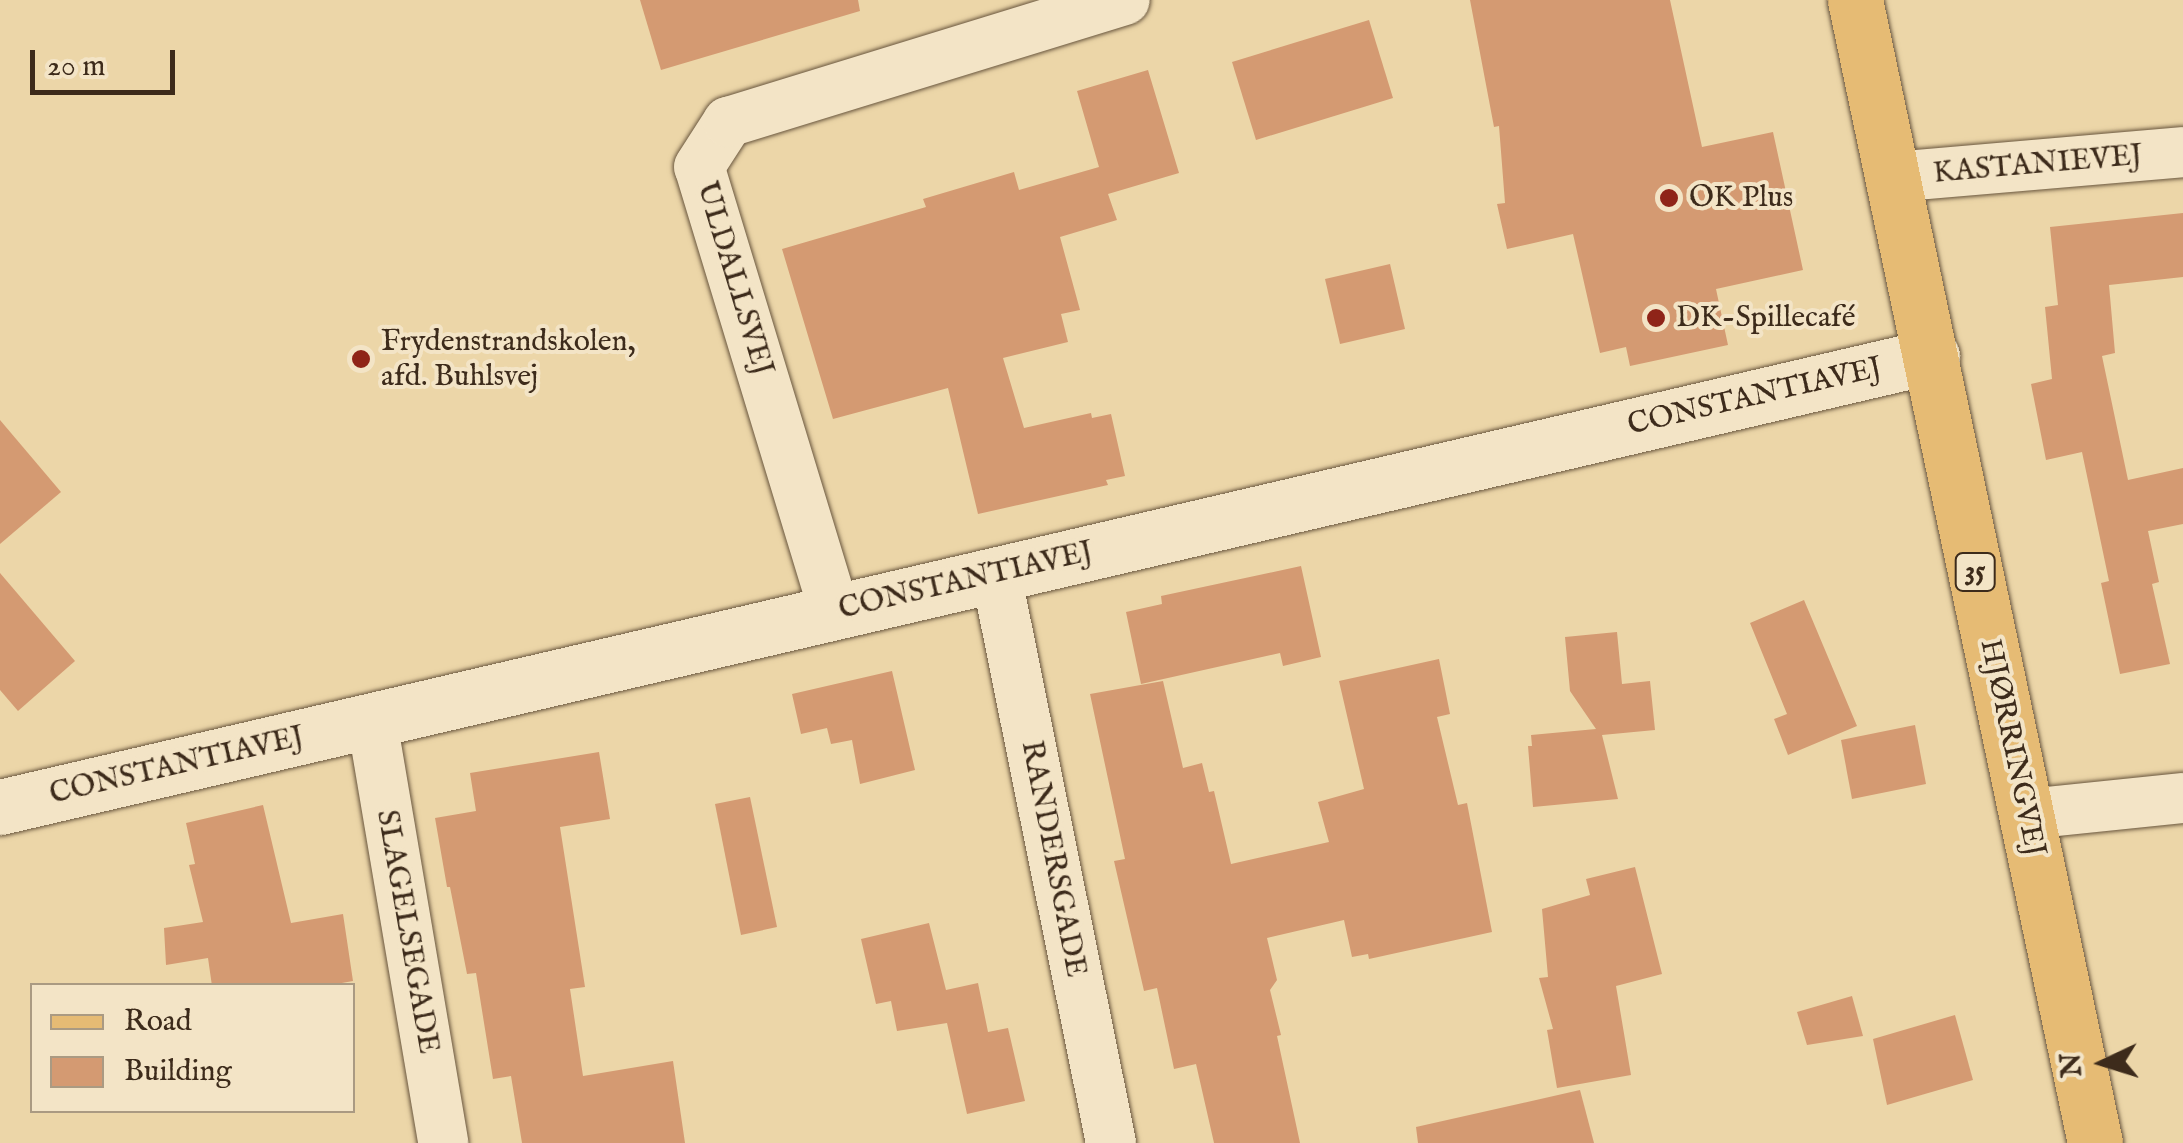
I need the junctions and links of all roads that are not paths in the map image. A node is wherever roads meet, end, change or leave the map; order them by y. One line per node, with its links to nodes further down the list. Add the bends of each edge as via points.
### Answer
1 (1125, 0): 7 (street, ULDALLSVEJ, via 728,122 700,167)
2 (1855, 0): 4 (main road, HJØRRINGVEJ / 35)
3 (2183, 152): 4 (street, KASTANIEVEJ)
4 (1893, 177): 5 (main road, HJØRRINGVEJ / 35)
5 (1932, 356): 6 (street, CONSTANTIAVEJ); 11 (main road, HJØRRINGVEJ / 35)
6 (996, 574): 7 (street, CONSTANTIAVEJ); 13 (street, RANDERSGADE)
7 (834, 610): 8 (street, CONSTANTIAVEJ)
8 (372, 720): 10 (street, CONSTANTIAVEJ); 12 (street, SLAGELSEGADE)
9 (2183, 798): 11 (street)
10 (0, 808)
11 (2026, 814): 14 (main road, HJØRRINGVEJ / 35)
12 (443, 1143)
13 (1110, 1143)
14 (2095, 1143)

